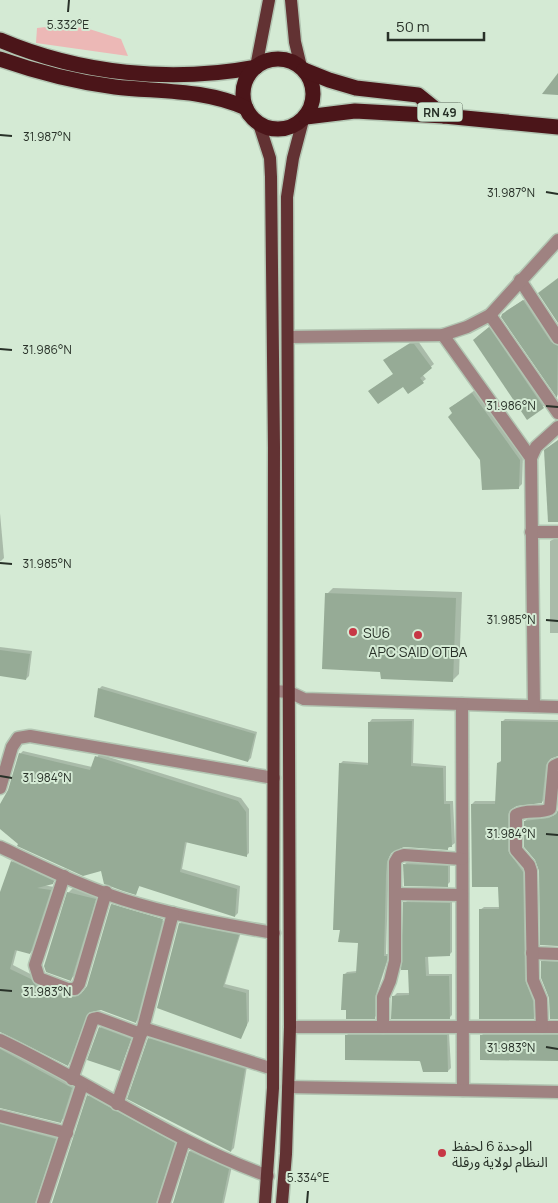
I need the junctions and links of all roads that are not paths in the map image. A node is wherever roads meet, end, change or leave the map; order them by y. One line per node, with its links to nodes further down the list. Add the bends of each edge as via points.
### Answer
1 (269, 0): 5 (main road)
2 (291, 0): 6 (main road, via 295,42)
3 (0, 40): 5 (highway, via 40,56 114,70 188,76)
4 (0, 59): 7 (highway, via 74,80 220,97)
5 (256, 67): 6 (highway, via 274,59 283,59); 7 (highway, via 243,90)
6 (302, 68): 8 (highway, RN 49, via 356,88 418,95); 9 (highway, via 312,83 314,98)
7 (246, 108): 10 (highway)
8 (444, 116): 9 (highway, RN 49, via 355,111); 11 (highway, RN 49)
9 (304, 118): 10 (highway, via 282,129); 17 (main road, via 292,158 288,197)
10 (260, 124): 24 (main road, via 268,149 271,177)
11 (558, 127)
12 (558, 240): 13 (street)
13 (520, 280): 14 (street); 15 (street)
14 (490, 315): 16 (street); 19 (street)
15 (554, 321): 18 (street)
16 (443, 335): 17 (street); 21 (street)
17 (289, 337): 25 (main road)
18 (558, 338)
19 (558, 413)
20 (558, 427): 21 (street, via 536,447)
21 (531, 458): 22 (street)
22 (530, 532): 23 (street); 28 (street)
23 (558, 532)
24 (274, 691): 25 (street); 27 (main road)
25 (288, 699): 26 (street); 27 (street); 43 (main road)
26 (462, 704): 28 (street); 34 (street)
27 (274, 705): 31 (main road)
28 (534, 706): 29 (street)
29 (558, 707)
30 (558, 764): 41 (street, via 552,772 550,809 520,812 514,821 516,850 531,871)
31 (274, 778): 32 (street, via 30,736 18,738 12,747); 40 (main road)
32 (0, 788)
33 (0, 847): 35 (street)
34 (462, 859): 37 (street, via 398,857 395,862); 38 (street)
35 (64, 876): 36 (street); 36 (street, via 35,965 39,978 68,989 75,989 80,984)
36 (106, 892): 39 (street)
37 (395, 894): 38 (street); 44 (street, via 395,961 383,997)
38 (462, 896): 45 (street)
39 (173, 913): 40 (street); 48 (street)
40 (274, 933): 50 (main road)
41 (532, 953): 42 (street); 46 (street, via 533,980 541,999)
42 (558, 954)
43 (290, 1027): 44 (street); 52 (main road)
44 (382, 1027): 45 (street)
45 (463, 1027): 46 (street); 53 (street)
46 (542, 1027): 47 (street)
47 (558, 1027)
48 (142, 1031): 50 (street); 51 (street, via 93,1019); 55 (street)
49 (0, 1040): 51 (street)
50 (273, 1069): 59 (main road)
51 (77, 1082): 55 (street); 57 (street)
52 (288, 1087): 53 (street); 63 (main road)
53 (463, 1090): 54 (street)
54 (558, 1092)
55 (117, 1104): 58 (street)
56 (0, 1116): 57 (street)
57 (66, 1133): 60 (street)
58 (184, 1140): 59 (street); 61 (street)
59 (268, 1176): 62 (main road)
60 (44, 1203)
61 (164, 1203)
62 (265, 1203)
63 (282, 1203)

